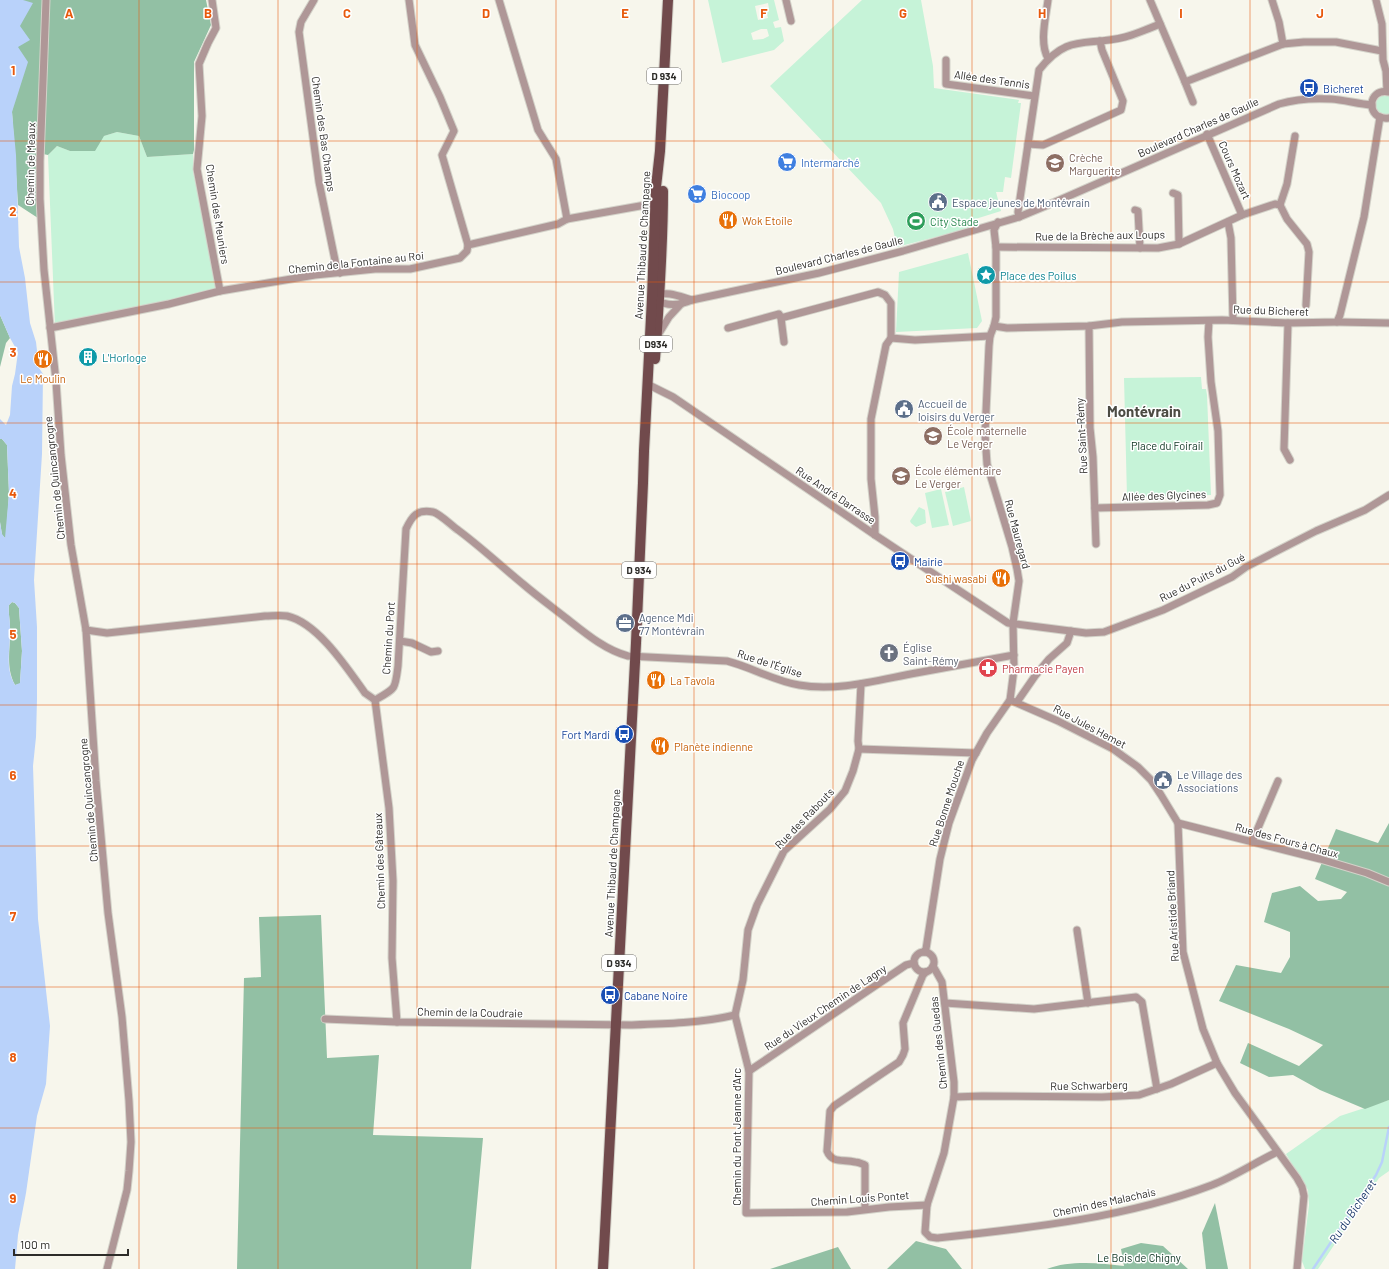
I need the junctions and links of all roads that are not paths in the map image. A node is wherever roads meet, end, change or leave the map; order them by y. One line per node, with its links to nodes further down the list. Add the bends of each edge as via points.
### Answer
1 (46, 0): 56 (street, Chemin de Meaux, via 40,198)
2 (212, 0): 43 (street, Chemin des Meuniers, via 216,28 199,64 202,116 197,169)
3 (314, 0): 42 (street, Chemin des Bas Champs, via 301,22 299,32 319,182 336,266)
4 (409, 0): 39 (street, via 415,45 454,131 442,155)
5 (499, 0): 35 (street, via 538,130 556,159)
6 (668, 0): 30 (main road, Avenue Thibaud de Champagne / D 934, via 656,187)
7 (786, 0): 12 (street)
8 (1048, 0): 17 (street, via 1043,38)
9 (1150, 0): 13 (street)
10 (1272, 0): 15 (street)
11 (1376, 0): 16 (street, via 1382,24)
12 (791, 21)
13 (1160, 24): 14 (street, via 1125,37); 19 (street)
14 (1100, 41): 17 (street, via 1073,44 1061,48); 28 (street, via 1123,101 1121,110 1043,145)
15 (1283, 44): 16 (street, via 1336,42); 19 (street)
16 (1382, 51): 20 (street)
17 (1048, 58): 21 (street, via 1039,70)
18 (946, 60): 21 (street, Allée des Tennis, via 946,84)
19 (1185, 82): 22 (street)
20 (1388, 92): 23 (street, via 1376,95)
21 (1034, 96): 28 (street)
22 (1193, 102)
23 (1372, 105): 24 (street, via 1374,112); 26 (street, Boulevard Charles de Gaulle, via 1333,99 1290,101 1267,108)
24 (1380, 117): 25 (street); 51 (street, via 1364,217)
25 (1389, 118)
26 (1208, 134): 33 (street, Cours Mozart); 34 (street, Boulevard Charles de Gaulle)
27 (1295, 136): 31 (street, via 1287,184)
28 (1028, 144): 34 (street)
29 (1173, 193): 38 (street, via 1178,195)
30 (659, 204): 35 (street); 44 (main road, Avenue Thibaud de Champagne / D 934)
31 (1280, 205): 33 (street, Rue de la Brèche aux Loups, via 1275,204); 47 (street, via 1287,219 1307,244 1309,252)
32 (1135, 210): 41 (street, via 1138,211)
33 (1242, 216): 37 (street, Rue de la Brèche aux Loups)
34 (1019, 217): 36 (street, Boulevard Charles de Gaulle)
35 (567, 219): 39 (street, via 558,224)
36 (998, 222): 40 (street, Rue Mauregard, via 994,230); 45 (street, Boulevard Charles de Gaulle, via 819,273)
37 (1228, 222): 38 (street, Rue de la Brèche aux Loups); 50 (street, via 1231,238)
38 (1178, 244): 41 (street, Rue de la Brèche aux Loups)
39 (468, 245): 42 (street, Chemin de la Fontaine au Roi, via 467,251 460,258 439,263 410,269)
40 (996, 247): 41 (street, Rue de la Brèche aux Loups); 54 (street, Rue Mauregard)
41 (1140, 248)
42 (340, 273): 43 (street, Chemin de la Fontaine au Roi)
43 (220, 291): 56 (street, Chemin de la Fontaine au Roi)
44 (657, 298): 45 (street, Boulevard Charles de Gaulle, via 669,294); 46 (street, Boulevard Charles de Gaulle, via 666,305); 59 (main road, Avenue Thibaud de Champagne / D934); 62 (main road, Avenue Thibaud de Champagne / D 934)
45 (692, 300): 46 (street, Boulevard Charles de Gaulle)
46 (682, 304): 59 (street, Boulevard Charles de Gaulle, via 669,317)
47 (1306, 305)
48 (781, 318): 57 (street, via 779,314); 60 (street, via 878,292 885,295 891,303); 61 (street)
49 (1209, 320): 50 (street, Rue du Bicheret); 55 (street, Rue du Bicheret, via 1122,322); 65 (street, Allée des Glycines, via 1211,382 1218,431 1220,496 1217,503)
50 (1233, 320): 53 (street, Rue du Bicheret)
51 (1337, 322): 52 (street, Rue du Bicheret); 53 (street, Rue du Bicheret)
52 (1389, 323)
53 (1288, 324): 63 (street, via 1284,449)
54 (994, 326): 55 (street, Rue du Bicheret); 58 (street, Rue Mauregard)
55 (1089, 326): 65 (street, Rue Saint-Rémy, via 1090,428)
56 (50, 328): 69 (street, Chemin de Quincangrogne, via 71,545)
57 (728, 328)
58 (990, 336): 60 (street, via 915,340); 68 (street, Rue Mauregard, via 985,444 988,469 1019,580)
59 (657, 337): 62 (main road, Avenue Thibaud de Champagne / D934)
60 (891, 338): 66 (street, via 886,345 871,419 871,479)
61 (784, 342)
62 (650, 386): 66 (street, Rue André Darrasse, via 673,397); 74 (main road, Avenue Thibaud de Champagne / D 934, via 644,451)
63 (1290, 460)
64 (1389, 495): 70 (street, Rue du Puits du Gué, via 1365,510 1316,531 1246,567 1232,577 1163,610 1104,632 1091,634)
65 (1095, 508): 67 (street, Rue Saint-Rémy)
66 (875, 535): 68 (street, Rue André Darrasse, via 1008,623)
67 (1096, 544)
68 (1013, 623): 70 (street, Rue du Puits du Gué); 73 (street)
69 (86, 630): 76 (street, via 107,633 286,616 318,633 365,693); 104 (street, Chemin de Quincangrogne, via 96,781 108,913 122,1016 130,1123 127,1190)
70 (1071, 631): 77 (street, Rue Bonne Mouche, via 1067,643 1049,659)
71 (400, 641): 72 (street, via 412,643 431,652); 74 (street, Chemin du Port, via 406,529 415,514 421,511 435,512 582,630 619,653); 76 (street, Chemin du Port, via 393,690)
72 (438, 651)
73 (1014, 655): 75 (street, Rue de l'Église); 77 (street)
74 (635, 657): 75 (street, Rue de l'Église, via 727,661 798,685 816,687); 94 (main road, Avenue Thibaud de Champagne / D 934)
75 (861, 684): 78 (street, Rue des Rabouts)
76 (375, 700): 93 (street, Chemin des Gâteaux, via 388,808 393,880 392,958)
77 (1014, 701): 79 (street, Rue Bonne Mouche, via 986,734); 81 (street, Rue Jules Hemet, via 1113,749 1138,767 1151,780)
78 (859, 749): 79 (street); 91 (street, Rue des Rabouts, via 845,791 830,809 784,852 757,905 748,930 743,980)
79 (976, 753): 85 (street, Rue Bonne Mouche, via 961,788 940,859)
80 (1278, 781): 82 (street)
81 (1178, 823): 82 (street, Rue des Fours à Chaux); 95 (street, Rue Aristide Briand, via 1183,952 1202,1029)
82 (1252, 842): 83 (street, Rue des Fours à Chaux, via 1320,859)
83 (1389, 882)
84 (1077, 930): 90 (street)
85 (924, 952): 86 (street, via 916,957); 87 (street, via 932,957)
86 (914, 963): 88 (street, via 919,971); 96 (street, Rue du Vieux Chemin de Lagny, via 906,965)
87 (933, 966): 88 (street); 89 (street, Chemin des Guedas, via 942,982)
88 (926, 972): 101 (street, via 920,980 903,1023 903,1055 898,1062 830,1111 827,1151 834,1159 865,1165)
89 (945, 1003): 90 (street, via 1034,1009); 98 (street, Chemin des Guedas)
90 (1088, 1003): 97 (street, via 1136,997 1142,1002)
91 (735, 1016): 94 (street, via 669,1024); 96 (street, Chemin du Pont Jeanne d'Arc)
92 (325, 1018): 93 (street, Chemin de la Coudraie)
93 (397, 1022): 94 (street, Chemin de la Coudraie)
94 (616, 1024): 105 (main road, Avenue Thibaud de Champagne / D 934)
95 (1217, 1063): 97 (street, Rue Schwarberg); 99 (street, Rue Aristide Briand, via 1235,1093)
96 (749, 1072): 102 (street, Chemin du Pont Jeanne d'Arc)
97 (1157, 1089): 98 (street, Rue Schwarberg, via 1139,1095 1102,1097)
98 (954, 1097): 100 (street, Chemin des Guedas, via 944,1153)
99 (1278, 1152): 103 (street, Chemin des Malachais, via 1218,1182 1142,1206 1074,1221 986,1233 937,1238); 106 (street, Rue Aristide Briand, via 1297,1178 1304,1196)
100 (927, 1205): 101 (street, Chemin Louis Pontet); 103 (street, Chemin des Guedas)
101 (865, 1209): 102 (street, Chemin Louis Pontet, via 847,1212)
102 (746, 1213)
103 (927, 1235)
104 (107, 1269)
105 (603, 1269)
106 (1297, 1269)

